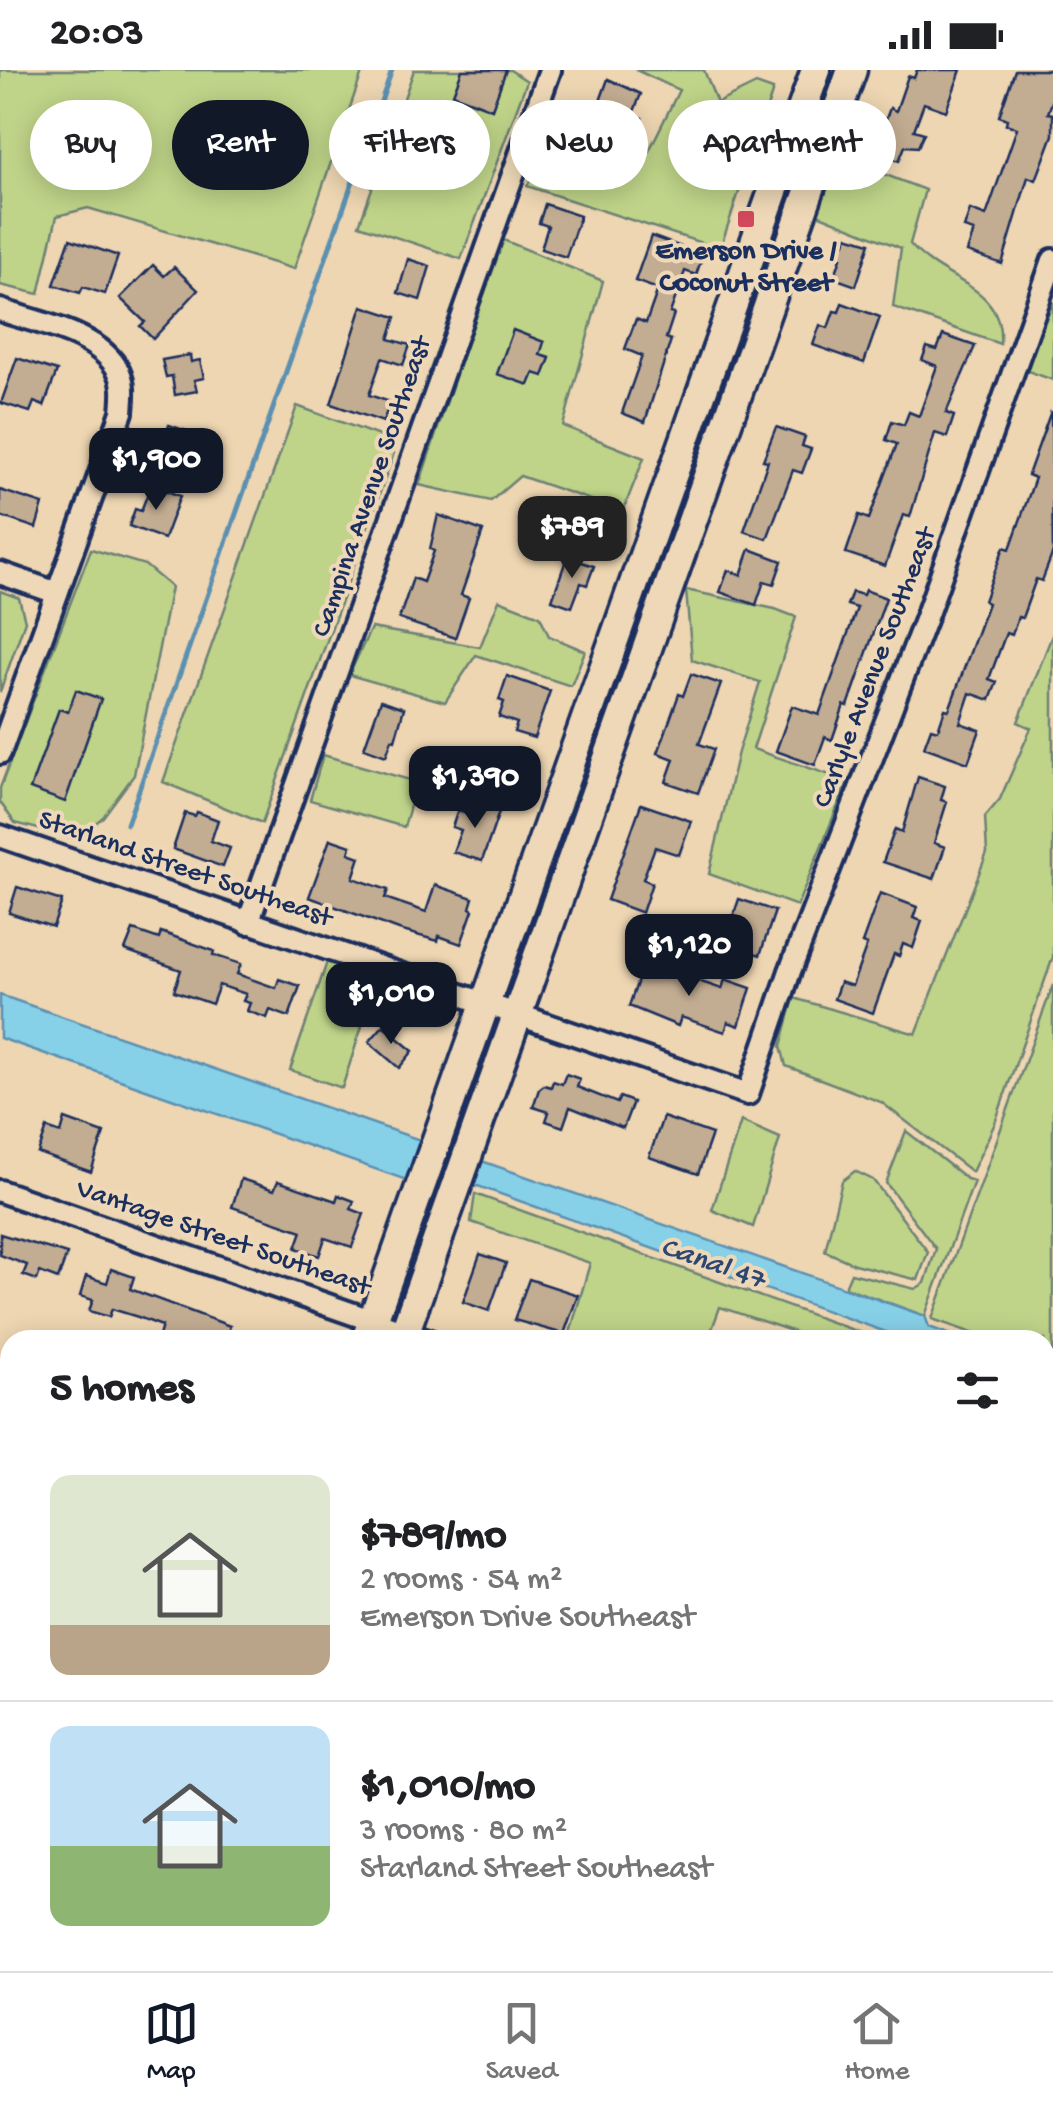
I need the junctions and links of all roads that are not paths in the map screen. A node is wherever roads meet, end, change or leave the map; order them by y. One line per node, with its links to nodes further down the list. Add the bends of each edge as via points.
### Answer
1 (550, 70): 10 (street, Campina Avenue Southeast)
2 (816, 70): 11 (street)
3 (852, 70): 12 (street)
4 (1053, 260): 13 (street, Carlyle Avenue Southeast)
5 (0, 310): 7 (street, via 81,338 118,370 123,387 122,412)
6 (0, 573): 7 (street)
7 (57, 593): 8 (street)
8 (0, 752)
9 (0, 836): 10 (street, Starland Street Southeast)
10 (248, 923): 11 (street, Starland Street Southeast)
11 (486, 1002): 12 (street, Starland Street Southeast); 15 (street)
12 (518, 1014): 13 (street, Starland Street Southeast); 16 (street)
13 (748, 1094)
14 (0, 1190): 15 (street, Vantage Street Southeast)
15 (369, 1330)
16 (414, 1330)

